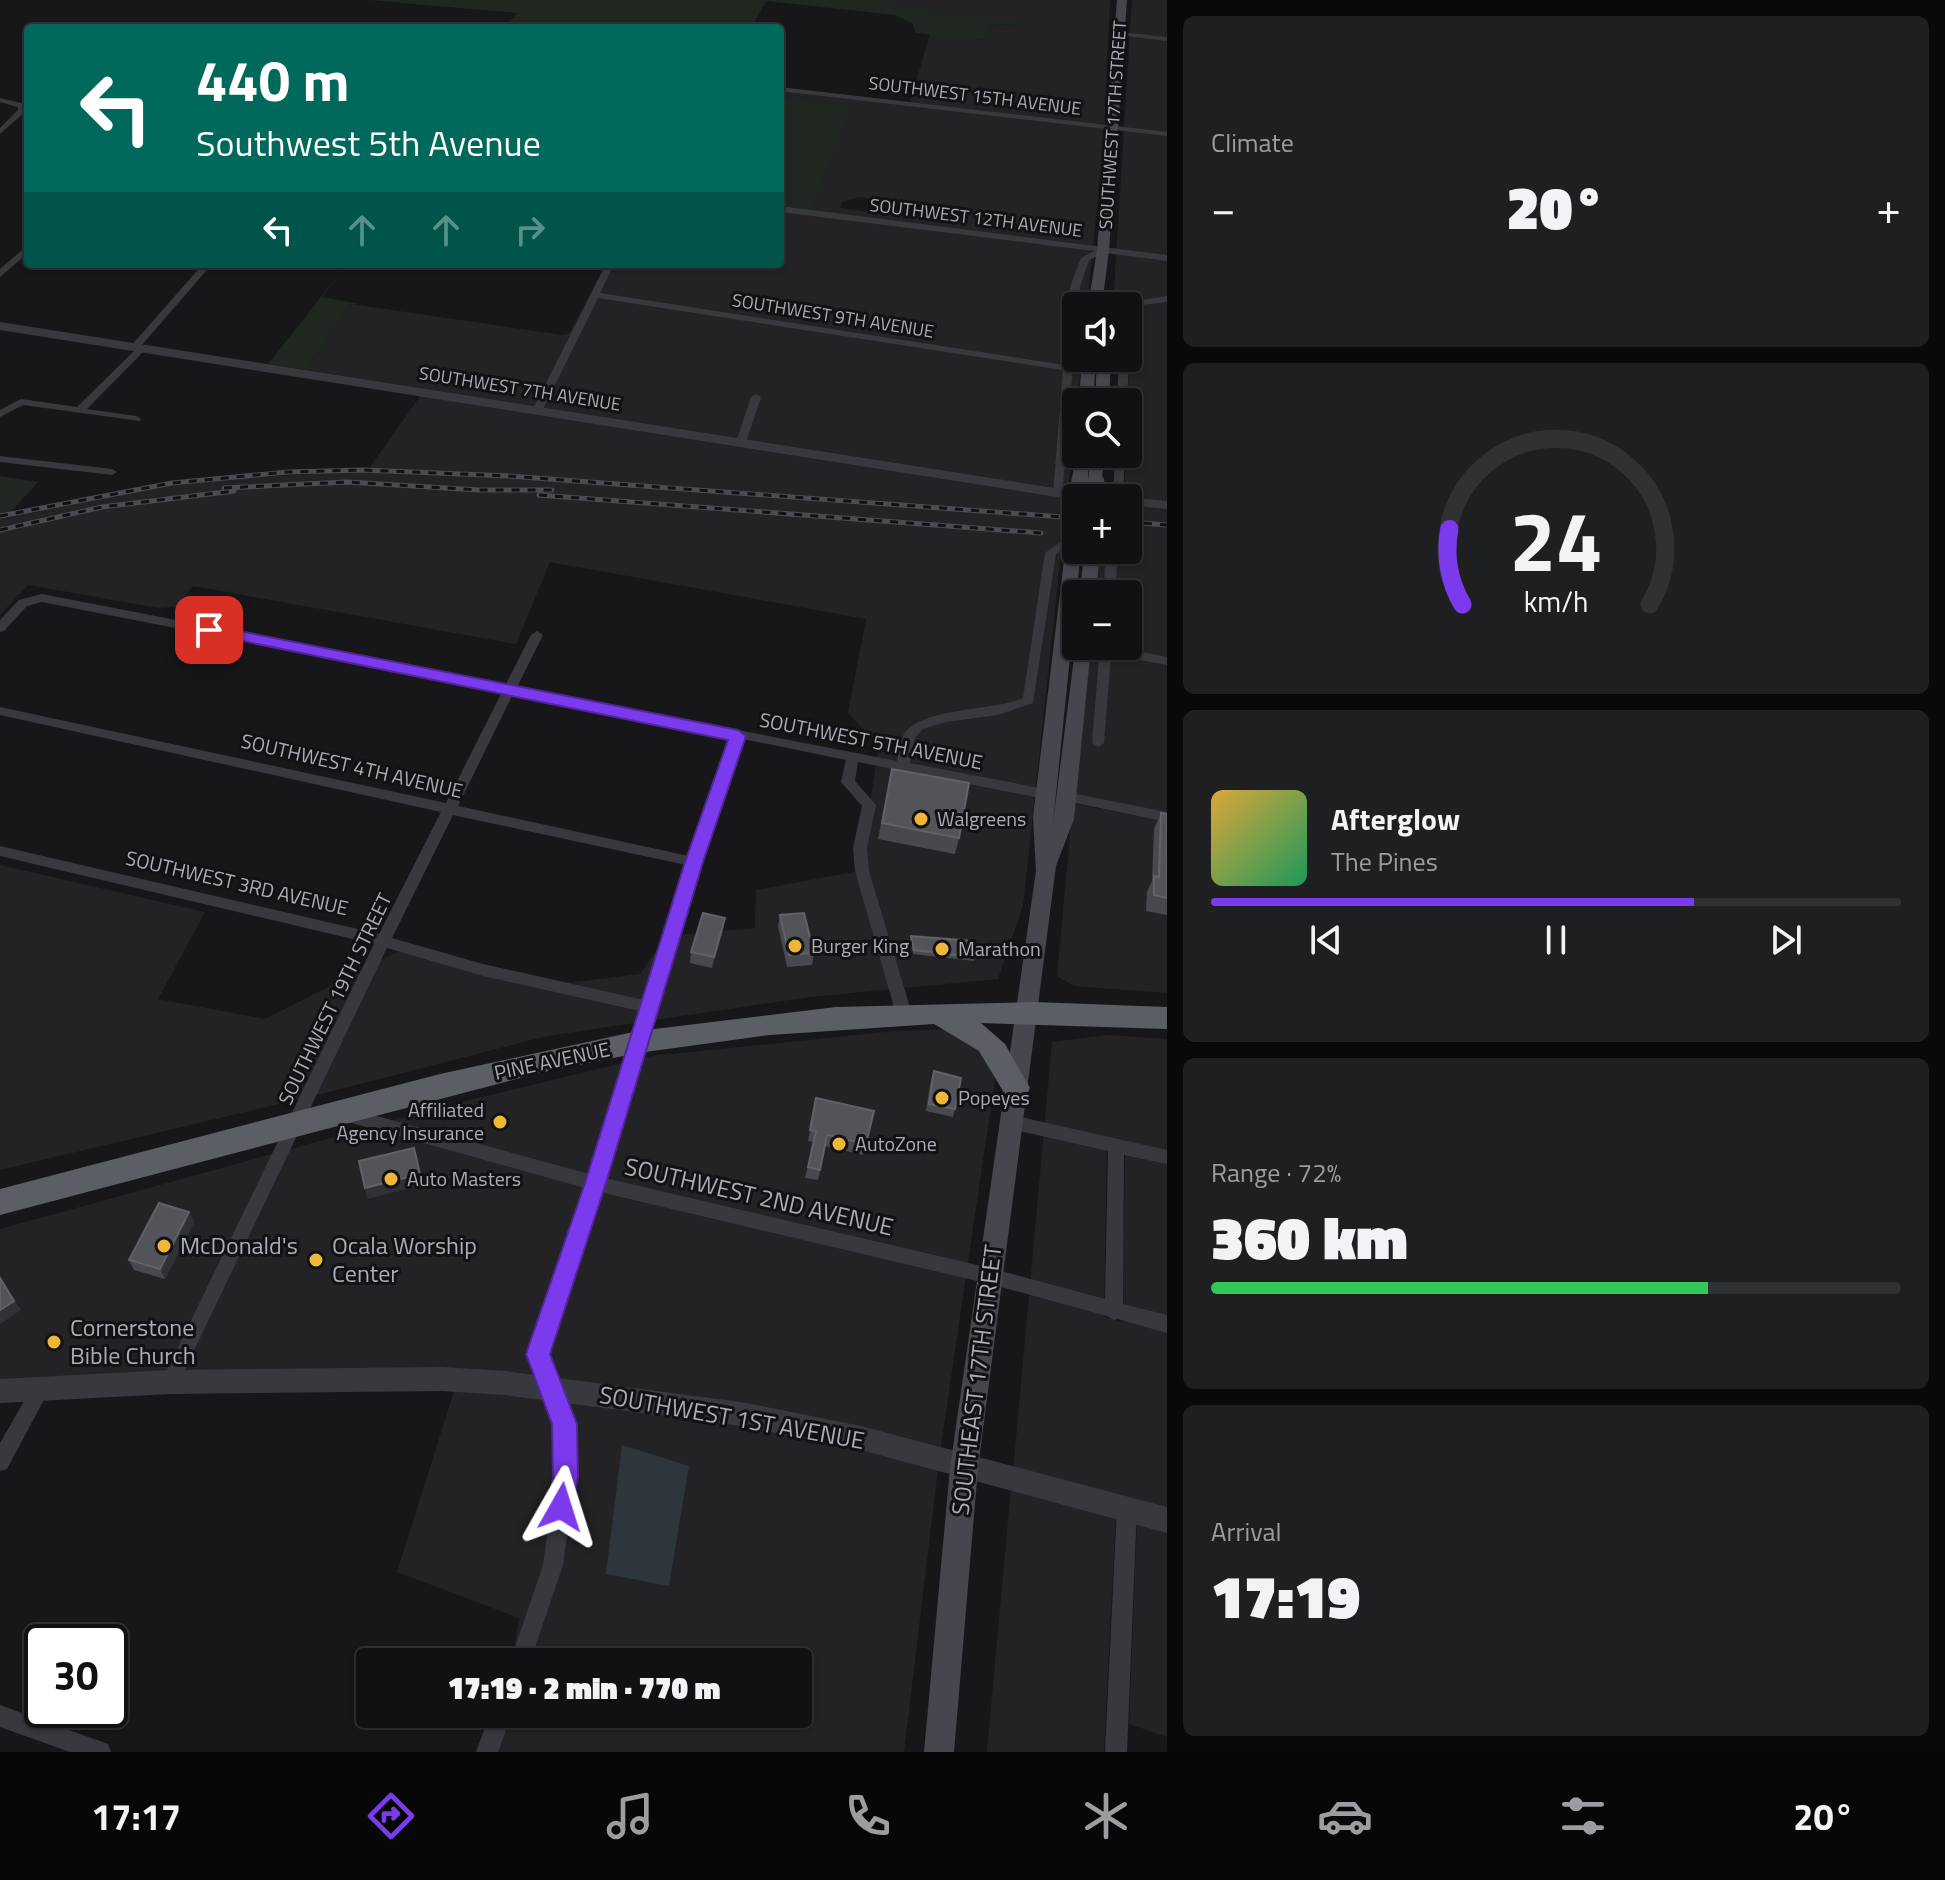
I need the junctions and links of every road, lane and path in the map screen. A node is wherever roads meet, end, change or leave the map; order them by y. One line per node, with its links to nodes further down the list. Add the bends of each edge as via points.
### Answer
1 (1122, 0): 2 (main road, SOUTHWEST 17TH STREET)
2 (1120, 34): 3 (street); 6 (main road, SOUTHWEST 17TH STREET)
3 (1167, 39)
4 (784, 89): 6 (street, SOUTHWEST 15TH AVENUE)
5 (0, 100): 7 (street, via 22,106)
6 (1112, 128): 8 (street, SOUTHWEST 15TH AVENUE); 10 (main road, SOUTHWEST 17TH STREET)
7 (0, 132)
8 (1167, 134)
9 (784, 210): 10 (street, SOUTHWEST 12TH AVENUE)
10 (1103, 250): 12 (street, SOUTHWEST 12TH AVENUE); 16 (street, via 1085,258); 17 (main road, SOUTHWEST 17TH STREET); 18 (main road, SOUTHWEST 17TH STREET)
11 (24, 252): 15 (street)
12 (1167, 258)
13 (205, 268): 23 (street)
14 (608, 268): 19 (street)
15 (0, 274)
16 (1076, 292)
17 (1097, 292)
18 (1105, 292)
19 (594, 295): 24 (street, SOUTHWEST 9TH AVENUE); 28 (street)
20 (1167, 299): 21 (street)
21 (1142, 303)
22 (0, 326): 23 (street, SOUTHWEST 7TH AVENUE)
23 (137, 348): 27 (street); 28 (street, SOUTHWEST 7TH AVENUE)
24 (1062, 367)
25 (1067, 372): 35 (street)
26 (756, 397): 31 (street)
27 (80, 410): 29 (street, via 21,402); 30 (street)
28 (537, 411): 31 (street, SOUTHWEST 7TH AVENUE)
29 (0, 414)
30 (136, 419)
31 (741, 442): 35 (street, SOUTHWEST 7TH AVENUE)
32 (0, 459): 33 (street)
33 (112, 472)
34 (1062, 493): 35 (street, SOUTHWEST 7TH AVENUE)
35 (1058, 494)
36 (1142, 502): 37 (street)
37 (1167, 505)
38 (1062, 544): 51 (street, via 1051,553 1029,700 992,715 942,717 922,724 910,736)
39 (1073, 564): 52 (main road)
40 (0, 628): 46 (street, SOUTHWEST 5TH AVENUE, via 31,597)
41 (537, 635): 46 (street, SOUTHWEST 19TH STREET)
42 (1142, 656): 45 (street)
43 (1081, 660): 53 (main road)
44 (1105, 660): 49 (street)
45 (1167, 661)
46 (510, 690): 48 (street, SOUTHWEST 5TH AVENUE); 54 (street, SOUTHWEST 19TH STREET)
47 (0, 711): 54 (street, SOUTHWEST 4TH AVENUE)
48 (738, 736): 50 (street, SOUTHWEST 5TH AVENUE); 57 (street)
49 (1098, 743)
50 (853, 757): 51 (street, SOUTHWEST 5TH AVENUE); 63 (street, via 848,782 869,805 860,848 862,871)
51 (903, 767): 52 (street, SOUTHWEST 5TH AVENUE)
52 (1045, 794): 58 (main road)
53 (1066, 797): 55 (street); 58 (main road)
54 (450, 810): 57 (street, SOUTHWEST 4TH AVENUE); 59 (street, SOUTHWEST 19TH STREET)
55 (1167, 817)
56 (0, 851): 59 (street, SOUTHWEST 3RD AVENUE)
57 (694, 862): 60 (street)
58 (1046, 871): 61 (main road)
59 (383, 941): 60 (street, SOUTHWEST 3RD AVENUE, via 483,970); 69 (street, SOUTHWEST 19TH STREET)
60 (650, 1007): 65 (street)
61 (1028, 1010): 62 (highway, PINE AVENUE); 64 (highway, PINE AVENUE); 66 (main road, SOUTHEAST 17TH STREET)
62 (933, 1012): 63 (highway, PINE AVENUE); 66 (highway, via 975,1029 989,1041)
63 (904, 1014): 65 (highway, PINE AVENUE, via 781,1022)
64 (1167, 1018)
65 (638, 1042): 67 (highway, PINE AVENUE); 72 (street)
66 (1016, 1088): 68 (main road, SOUTHEAST 17TH STREET)
67 (340, 1113): 69 (highway, PINE AVENUE); 72 (street, SOUTHWEST 2ND AVENUE)
68 (1011, 1122): 70 (street); 74 (main road, SOUTHEAST 17TH STREET)
69 (297, 1124): 73 (highway, PINE AVENUE); 77 (street, SOUTHWEST 19TH STREET)
70 (1116, 1146): 71 (street); 75 (street)
71 (1167, 1157)
72 (595, 1183): 74 (street, SOUTHWEST 2ND AVENUE); 78 (street, via 538,1354)
73 (0, 1202)
74 (990, 1276): 75 (street, SOUTHWEST 2ND AVENUE); 82 (main road, SOUTHEAST 17TH STREET)
75 (1114, 1312): 76 (street, SOUTHWEST 2ND AVENUE)
76 (1167, 1324)
77 (170, 1382): 78 (street, SOUTHWEST 1ST AVENUE, via 442,1379); 79 (street, SOUTHWEST 1ST AVENUE)
78 (552, 1388): 82 (street, SOUTHWEST 1ST AVENUE, via 763,1418 861,1438); 85 (street, via 565,1424 565,1478 553,1565)
79 (40, 1390): 80 (street, SOUTHWEST 1ST AVENUE); 81 (street)
80 (0, 1391)
81 (0, 1462)
82 (964, 1468): 83 (street, SOUTHWEST 1ST AVENUE); 90 (main road, SOUTHEAST 17TH STREET)
83 (1127, 1507): 84 (street, SOUTHWEST 1ST AVENUE); 91 (street)
84 (1167, 1520)
85 (525, 1648)
86 (0, 1716): 88 (street)
87 (496, 1728): 89 (street)
88 (100, 1752)
89 (487, 1752)
90 (939, 1752)
91 (1116, 1752)

